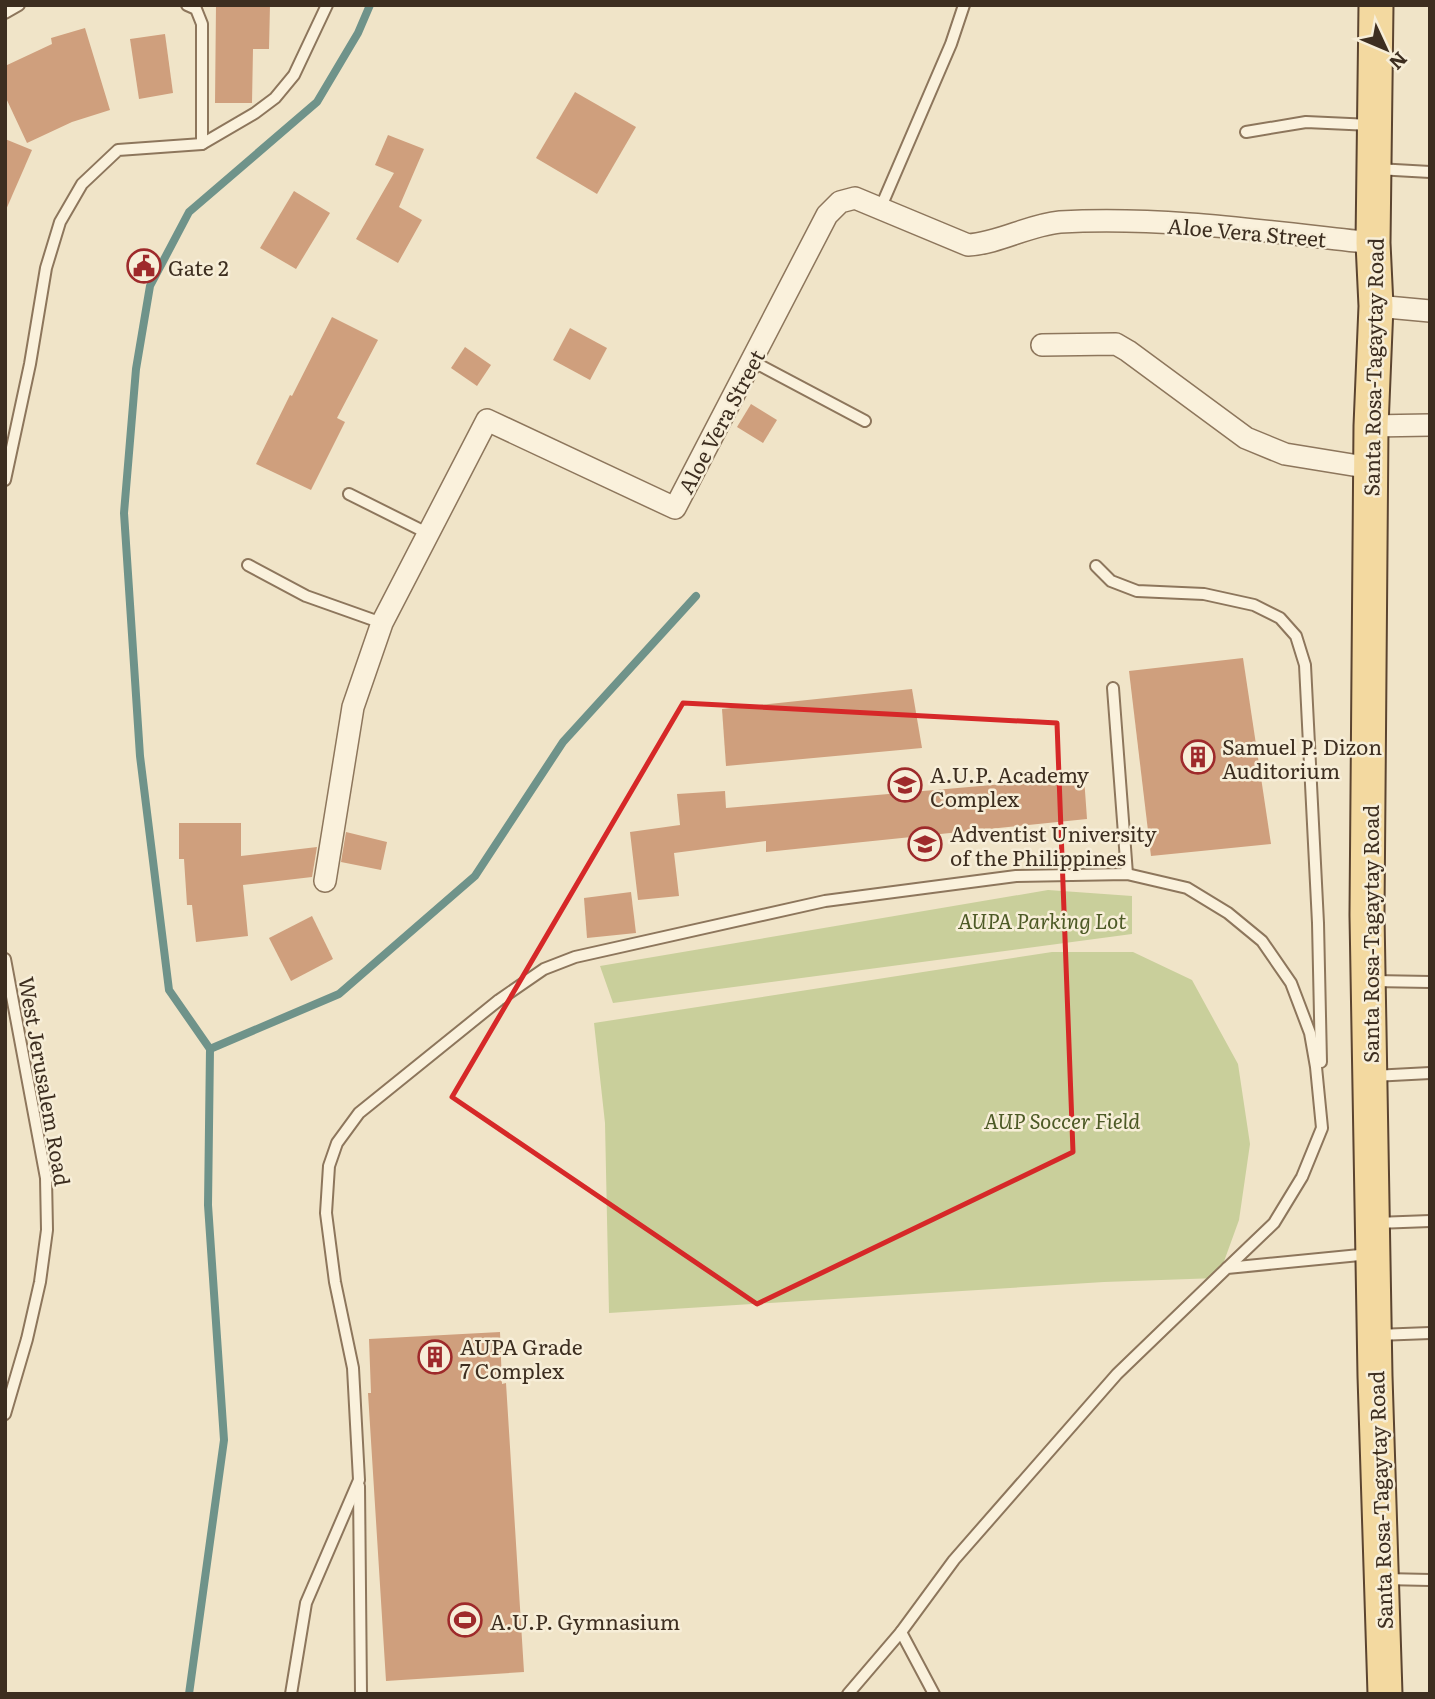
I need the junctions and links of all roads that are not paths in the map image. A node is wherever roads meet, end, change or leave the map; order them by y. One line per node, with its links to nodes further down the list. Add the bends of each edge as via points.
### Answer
1 (19, 5): 6 (lane)
2 (187, 5): 9 (lane, via 196,9 202,24)
3 (327, 5): 9 (lane, via 294,75 275,98)
4 (964, 5): 12 (lane)
5 (1376, 5): 7 (main road, Santa Rosa-Tagaytay Road)
6 (5, 13)
7 (1374, 125): 8 (lane, via 1306,122); 10 (main road, Santa Rosa-Tagaytay Road)
8 (1246, 132)
9 (202, 144): 22 (lane, via 118,150 82,184 60,222 46,268)
10 (1374, 169): 11 (lane); 13 (main road, Santa Rosa-Tagaytay Road)
11 (1430, 172)
12 (880, 209): 13 (street, Aloe Vera Street, via 968,245 1056,223 1111,221); 17 (street, Aloe Vera Street, via 855,198 840,202 827,215)
13 (1373, 243): 14 (main road, Santa Rosa-Tagaytay Road)
14 (1376, 306): 15 (street); 20 (main road, Santa Rosa-Tagaytay Road)
15 (1430, 311)
16 (1042, 345): 21 (street, via 1116,345 1246,438 1285,453)
17 (752, 361): 18 (lane); 24 (street, Aloe Vera Street, via 675,508 487,420)
18 (865, 421)
19 (1430, 425): 20 (street)
20 (1371, 426): 21 (main road, Santa Rosa-Tagaytay Road)
21 (1371, 468): 32 (main road, Santa Rosa-Tagaytay Road)
22 (5, 480)
23 (349, 494): 24 (lane)
24 (429, 534): 27 (street, Aloe Vera Street)
25 (248, 565): 27 (lane, via 306,596)
26 (1096, 566): 36 (lane, via 1111,582 1137,591 1204,594 1254,605 1280,618 1296,636 1305,665 1318,923)
27 (382, 623): 30 (street, Aloe Vera Street, via 353,707)
28 (1113, 688): 29 (lane)
29 (1127, 874): 36 (lane, via 1187,888 1262,941 1291,983 1310,1032); 43 (lane, via 1016,876 825,901 575,957 544,969 499,1000 359,1113 337,1143 329,1166 326,1213 353,1368)
30 (325, 881)
31 (5, 959): 42 (lane, West Jerusalem Road, via 46,1178 47,1230 27,1339)
32 (1368, 981): 33 (lane); 35 (main road, Santa Rosa-Tagaytay Road)
33 (1430, 982)
34 (1430, 1073): 35 (lane)
35 (1370, 1076): 38 (main road, Santa Rosa-Tagaytay Road)
36 (1322, 1128): 39 (lane, via 1302,1177 1274,1223)
37 (1430, 1221): 38 (lane)
38 (1373, 1238): 39 (lane); 41 (main road, Santa Rosa-Tagaytay Road)
39 (1227, 1268): 46 (lane, via 1117,1374 954,1560)
40 (1430, 1334): 41 (lane)
41 (1374, 1335): 44 (main road, Santa Rosa-Tagaytay Road)
42 (5, 1414)
43 (359, 1480): 47 (lane); 48 (lane, via 306,1603)
44 (1380, 1579): 45 (lane); 51 (main road, Santa Rosa-Tagaytay Road)
45 (1430, 1580)
46 (901, 1632): 49 (lane); 50 (lane)
47 (361, 1693)
48 (291, 1694)
49 (848, 1694)
50 (934, 1694)
51 (1385, 1694)

